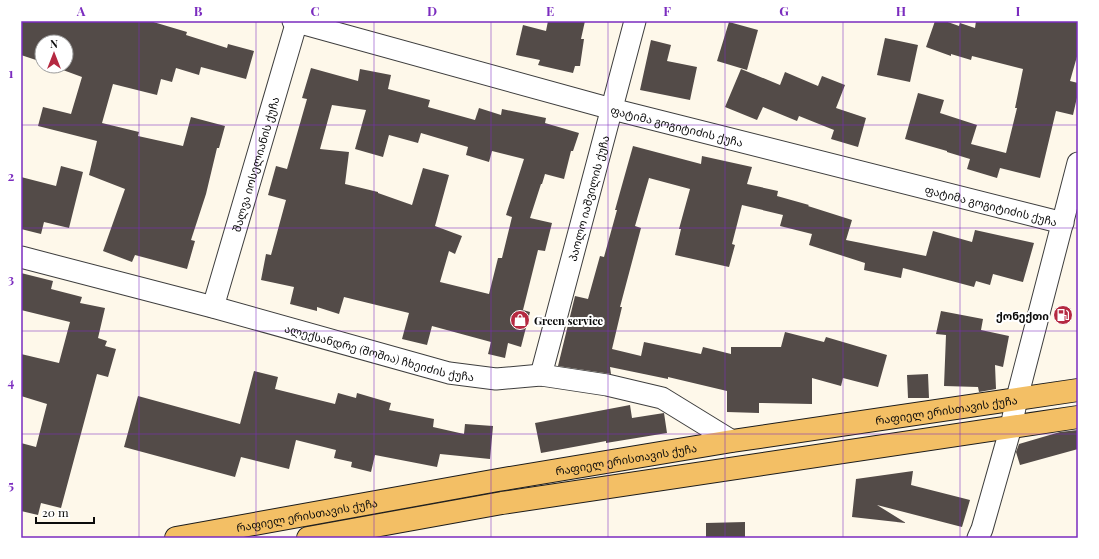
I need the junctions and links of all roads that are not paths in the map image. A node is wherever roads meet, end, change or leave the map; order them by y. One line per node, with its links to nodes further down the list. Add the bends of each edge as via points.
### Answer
1 (296, 21): 3 (street, ფატიმა გოგიტიძის ქუჩა); 7 (street, შალვა იოსელიანის ქუჩა)
2 (635, 21): 3 (street, პაოლო იაშვილის ქუჩა)
3 (612, 109): 5 (street, ფატიმა გოგიტიძის ქუჩა); 8 (street, პაოლო იაშვილის ქუჩა)
4 (1078, 163): 5 (street)
5 (1063, 223): 10 (street)
6 (21, 257): 7 (street, ალექსანდრე (შოშია) ჩხეიძის ქუჩა)
7 (213, 307): 8 (street, ალექსანდრე (შოშია) ჩხეიძის ქუჩა, via 449,373 496,379)
8 (541, 375): 13 (street, ალექსანდრე (შოშია) ჩხეიძის ქუჩა, via 607,385 662,398)
9 (1078, 390): 10 (main road, რაფიელ ერისთავის ქუჩა)
10 (1017, 398): 12 (street); 13 (main road, რაფიელ ერისთავის ქუჩა)
11 (1078, 417): 12 (main road)
12 (1011, 427): 15 (main road, via 502,503); 16 (street)
13 (732, 442): 14 (main road, რაფიელ ერისთავის ქუჩა, via 498,480)
14 (176, 538)
15 (308, 538)
16 (978, 538)

